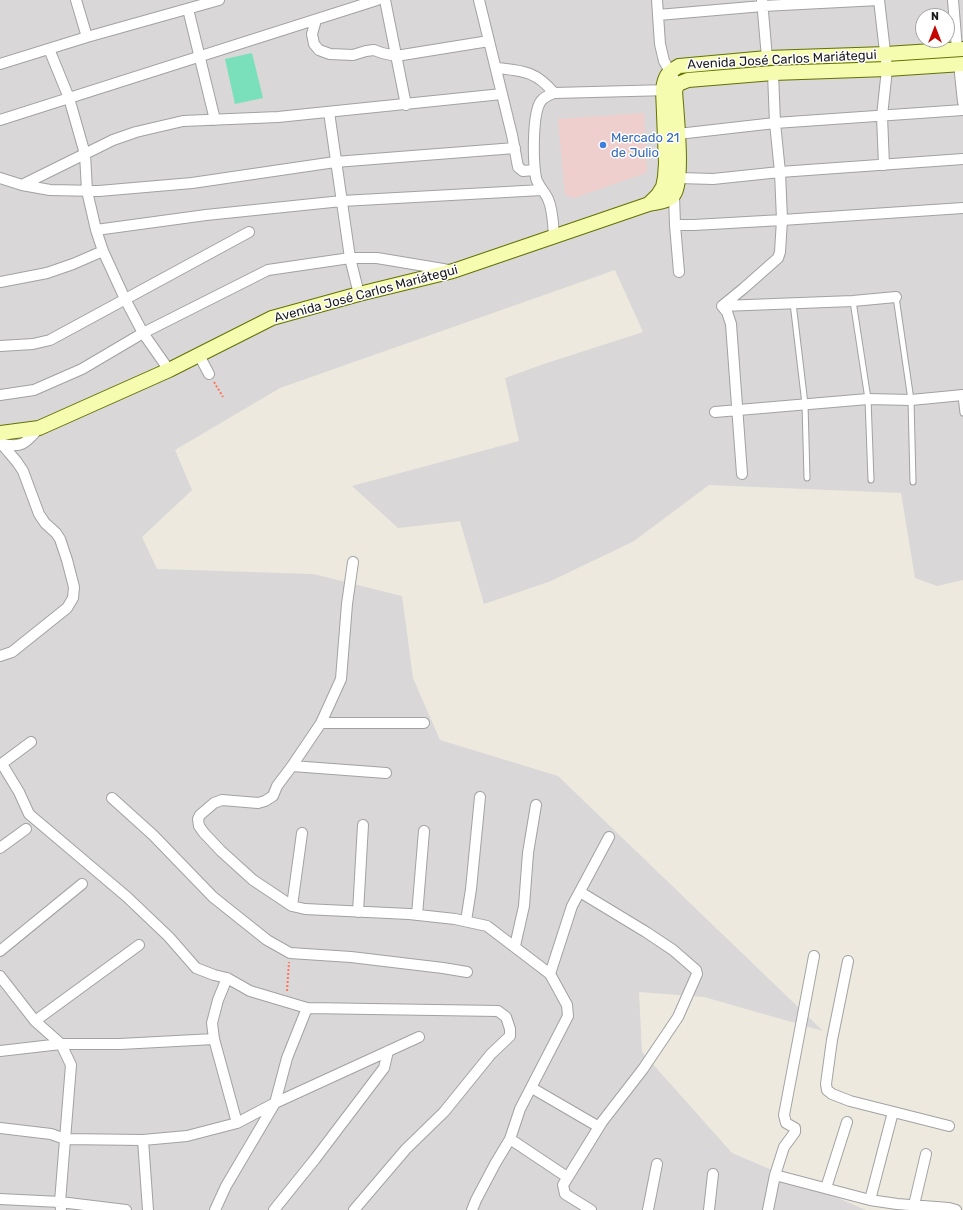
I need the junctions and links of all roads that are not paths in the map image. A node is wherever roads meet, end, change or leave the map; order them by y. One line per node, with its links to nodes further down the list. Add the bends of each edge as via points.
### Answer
1 (76, 0): 13 (street)
2 (219, 0): 10 (street)
3 (377, 0): 12 (street)
4 (385, 0): 19 (street)
5 (479, 0): 14 (street)
6 (657, 0): 11 (street)
7 (879, 0): 9 (street); 17 (street)
8 (953, 0): 16 (street)
9 (762, 3): 11 (street); 20 (street)
10 (188, 9): 13 (street); 18 (street)
11 (658, 14): 25 (street, via 660,44 664,61)
12 (316, 20): 18 (street); 19 (street, via 312,34 314,44 319,50 330,54 353,55 374,50)
13 (87, 37): 15 (street)
14 (490, 42): 19 (street); 23 (street)
15 (49, 49): 21 (street); 30 (street)
16 (960, 49): 17 (street, Avenida José Carlos Mariátegui)
17 (886, 54): 20 (street, Avenida José Carlos Mariátegui); 24 (street)
18 (200, 56): 30 (street); 37 (street)
19 (396, 56): 32 (street)
20 (767, 58): 25 (street, Avenida José Carlos Mariátegui, via 679,66)
21 (0, 64)
22 (961, 64): 24 (street, Avenida José Carlos Mariátegui); 31 (street)
23 (496, 68): 28 (street, via 519,70 537,77); 29 (street)
24 (887, 69): 26 (street, Avenida José Carlos Mariátegui); 35 (street)
25 (670, 71): 27 (street, Avenida José Carlos Mariátegui, via 665,79)
26 (773, 73): 27 (street, Avenida José Carlos Mariátegui, via 688,80); 38 (street)
27 (672, 88): 28 (street); 39 (street, Avenida José Carlos Mariátegui); 54 (street, Avenida José Carlos Mariátegui, via 665,177 663,187)
28 (554, 93): 45 (street, via 540,102 535,119)
29 (502, 94): 32 (street); 40 (street)
30 (69, 98): 36 (street); 41 (street)
31 (963, 102)
32 (406, 105): 34 (street)
33 (963, 110): 35 (street)
34 (329, 112): 37 (street); 43 (street)
35 (882, 116): 38 (street); 44 (street)
36 (0, 120)
37 (215, 120): 41 (street, via 183,121 136,132)
38 (776, 123): 39 (street); 46 (street)
39 (678, 134): 48 (street, Avenida José Carlos Mariátegui)
40 (515, 148): 43 (street); 45 (street, via 518,167 523,171)
41 (85, 154): 49 (street); 51 (street)
42 (963, 159): 44 (street)
43 (335, 162): 51 (street, via 192,183); 53 (street)
44 (884, 165): 46 (street)
45 (535, 170): 50 (street)
46 (780, 172): 48 (street, via 713,179); 56 (street)
47 (0, 178): 49 (street)
48 (679, 178): 52 (street, Avenida José Carlos Mariátegui)
49 (22, 185): 51 (street, via 50,190)
50 (542, 190): 53 (street); 60 (street, via 551,208)
51 (87, 191): 58 (street)
52 (674, 195): 54 (street, Avenida José Carlos Mariátegui, via 664,201); 57 (street)
53 (342, 201): 58 (street); 62 (street)
54 (649, 204): 60 (street, Avenida José Carlos Mariátegui)
55 (963, 208): 56 (street)
56 (782, 220): 57 (street); 71 (street, via 778,258)
57 (675, 225): 64 (street)
58 (96, 230): 61 (street)
59 (249, 232): 68 (street)
60 (554, 236): 63 (street, Avenida José Carlos Mariátegui)
61 (102, 251): 65 (street, via 47,273); 68 (street)
62 (350, 258): 63 (street, via 377,258); 66 (street); 72 (street, via 268,270)
63 (453, 271): 66 (street, Avenida José Carlos Mariátegui)
64 (679, 272)
65 (0, 282)
66 (359, 294): 74 (street, Avenida José Carlos Mariátegui, via 272,318)
67 (896, 297): 69 (street); 80 (lane)
68 (125, 299): 72 (street); 73 (street, via 50,340)
69 (853, 301): 70 (street); 79 (lane)
70 (793, 303): 71 (street); 81 (lane)
71 (722, 306): 82 (street, via 731,324)
72 (143, 333): 75 (street); 77 (street, via 82,369 34,390)
73 (0, 346)
74 (199, 355): 75 (street, Avenida José Carlos Mariátegui); 76 (street)
75 (169, 370): 85 (street, Avenida José Carlos Mariátegui)
76 (210, 374)
77 (0, 395)
78 (962, 395): 80 (street); 84 (lane)
79 (868, 399): 80 (street); 81 (street); 90 (lane)
80 (911, 400): 91 (lane)
81 (805, 404): 82 (street); 89 (lane)
82 (738, 411): 83 (street); 88 (street)
83 (715, 412)
84 (963, 413)
85 (40, 428): 86 (street, Avenida José Carlos Mariátegui); 87 (street, via 25,442 15,446)
86 (0, 433)
87 (0, 443): 93 (street, via 18,462 42,519 58,535 67,560 74,593 67,608 12,652)
88 (742, 474)
89 (807, 478)
90 (871, 480)
91 (913, 482)
92 (353, 562): 94 (street, via 341,679)
93 (0, 656)
94 (321, 723): 95 (street); 98 (street)
95 (424, 723)
96 (31, 742): 97 (street)
97 (1, 765): 123 (street, via 19,792 29,814 127,897 169,937 196,968)
98 (292, 766): 99 (street); 111 (street, via 273,796 265,801 214,802 198,819 199,826 221,851 253,880)
99 (386, 773)
100 (480, 797): 114 (street)
101 (112, 798): 120 (street, via 153,835 213,897 267,940 290,953 351,956)
102 (536, 805): 116 (street, via 528,853 524,906)
103 (363, 825): 112 (street)
104 (26, 829): 108 (street)
105 (424, 831): 113 (street)
106 (302, 833): 111 (street)
107 (609, 837): 110 (street)
108 (0, 848)
109 (82, 884): 117 (street)
110 (580, 892): 121 (street, via 572,906); 137 (street, via 673,950 696,970 697,974 678,1017)
111 (292, 906): 112 (street)
112 (358, 912): 113 (street)
113 (417, 915): 114 (street)
114 (466, 921): 116 (street, via 487,926)
115 (139, 945): 125 (street)
116 (515, 946): 121 (street)
117 (0, 951)
118 (814, 956): 145 (street, via 784,1115 786,1123 795,1128 795,1132 784,1147)
119 (848, 961): 133 (street, via 832,1040 827,1090 850,1101)
120 (467, 972)
121 (550, 974): 131 (street, via 567,1004 568,1016)
122 (0, 976): 125 (street)
123 (226, 978): 124 (street, via 250,991); 127 (street, via 212,1023)
124 (307, 1008): 132 (street, via 287,1058); 156 (street, via 498,1011 506,1017 510,1030 510,1036 491,1054 444,1112 406,1149)
125 (35, 1021): 128 (street)
126 (419, 1037): 130 (street)
127 (214, 1039): 128 (street); 135 (street)
128 (61, 1044): 129 (street); 139 (street, via 71,1065)
129 (0, 1050)
130 (388, 1051): 132 (street); 155 (street, via 384,1068)
131 (532, 1088): 137 (street); 140 (street, via 520,1109)
132 (275, 1103): 135 (street); 154 (street, via 226,1186)
133 (893, 1112): 136 (street); 149 (street)
134 (847, 1122): 147 (street)
135 (237, 1123): 141 (street, via 187,1136)
136 (949, 1126)
137 (599, 1127): 146 (street)
138 (0, 1128): 139 (street, via 51,1134)
139 (65, 1139): 141 (street); 151 (street)
140 (510, 1139): 146 (street); 157 (street)
141 (143, 1140): 153 (street)
142 (926, 1154): 150 (street)
143 (657, 1164): 159 (street)
144 (713, 1174): 160 (street)
145 (775, 1175): 147 (street); 161 (street)
146 (567, 1177): 158 (street, via 563,1185 565,1194)
147 (826, 1188): 149 (street)
148 (0, 1199): 151 (street)
149 (870, 1200): 150 (street)
150 (914, 1205): 162 (street)
151 (61, 1206): 152 (street)
152 (126, 1210)
153 (148, 1210)
154 (215, 1210)
155 (274, 1210)
156 (354, 1210)
157 (472, 1210)
158 (591, 1210)
159 (648, 1210)
160 (709, 1210)
161 (768, 1210)
162 (956, 1210)

